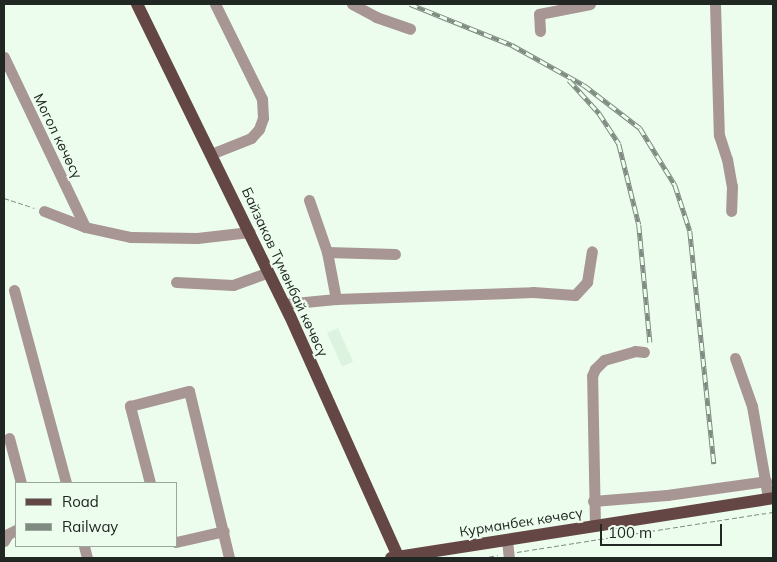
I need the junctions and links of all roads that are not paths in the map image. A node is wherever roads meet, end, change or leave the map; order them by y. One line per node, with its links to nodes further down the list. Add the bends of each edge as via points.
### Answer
1 (137, 4): 9 (main road, Байзаков Түмөнбай көчөсү)
2 (215, 4): 9 (street, via 262,99 263,118 251,138)
3 (352, 4): 6 (street)
4 (590, 4): 7 (street, via 539,14)
5 (715, 4): 12 (street, via 719,135 732,186)
6 (410, 29)
7 (540, 31)
8 (4, 57): 13 (street, Могол көчөсү)
9 (211, 154): 14 (main road, Байзаков Түмөнбай көчөсү)
10 (309, 200): 16 (street)
11 (44, 211): 13 (street)
12 (731, 211)
13 (85, 227): 14 (street, via 131,237 197,238)
14 (250, 232): 18 (main road, Байзаков Түмөнбай көчөсү)
15 (592, 250): 21 (street, via 586,282 574,295 533,292)
16 (327, 252): 17 (street); 21 (street)
17 (394, 254)
18 (268, 272): 19 (street, via 233,285); 22 (main road, Байзаков Түмөнбай көчөсү)
19 (176, 282)
20 (14, 290): 27 (street)
21 (336, 299): 22 (street)
22 (284, 304): 40 (main road, Байзаков Түмөнбай көчөсү)
23 (644, 352): 31 (street, via 635,351 604,360 592,376)
24 (735, 358): 29 (street, via 752,406)
25 (10, 438): 26 (street)
26 (21, 482)
27 (66, 482)
28 (150, 482): 34 (street, via 130,406 189,390)
29 (766, 482): 30 (street); 31 (street)
30 (771, 498): 32 (main road, Курманбек көчөсү)
31 (593, 501): 32 (street)
32 (595, 526): 35 (main road, Курманбек көчөсү)
33 (15, 530): 36 (street)
34 (224, 531): 37 (street); 39 (street)
35 (507, 540): 38 (street); 40 (main road, Курманбек көчөсү)
36 (4, 541)
37 (178, 542)
38 (509, 556)
39 (229, 558)
40 (396, 558)

